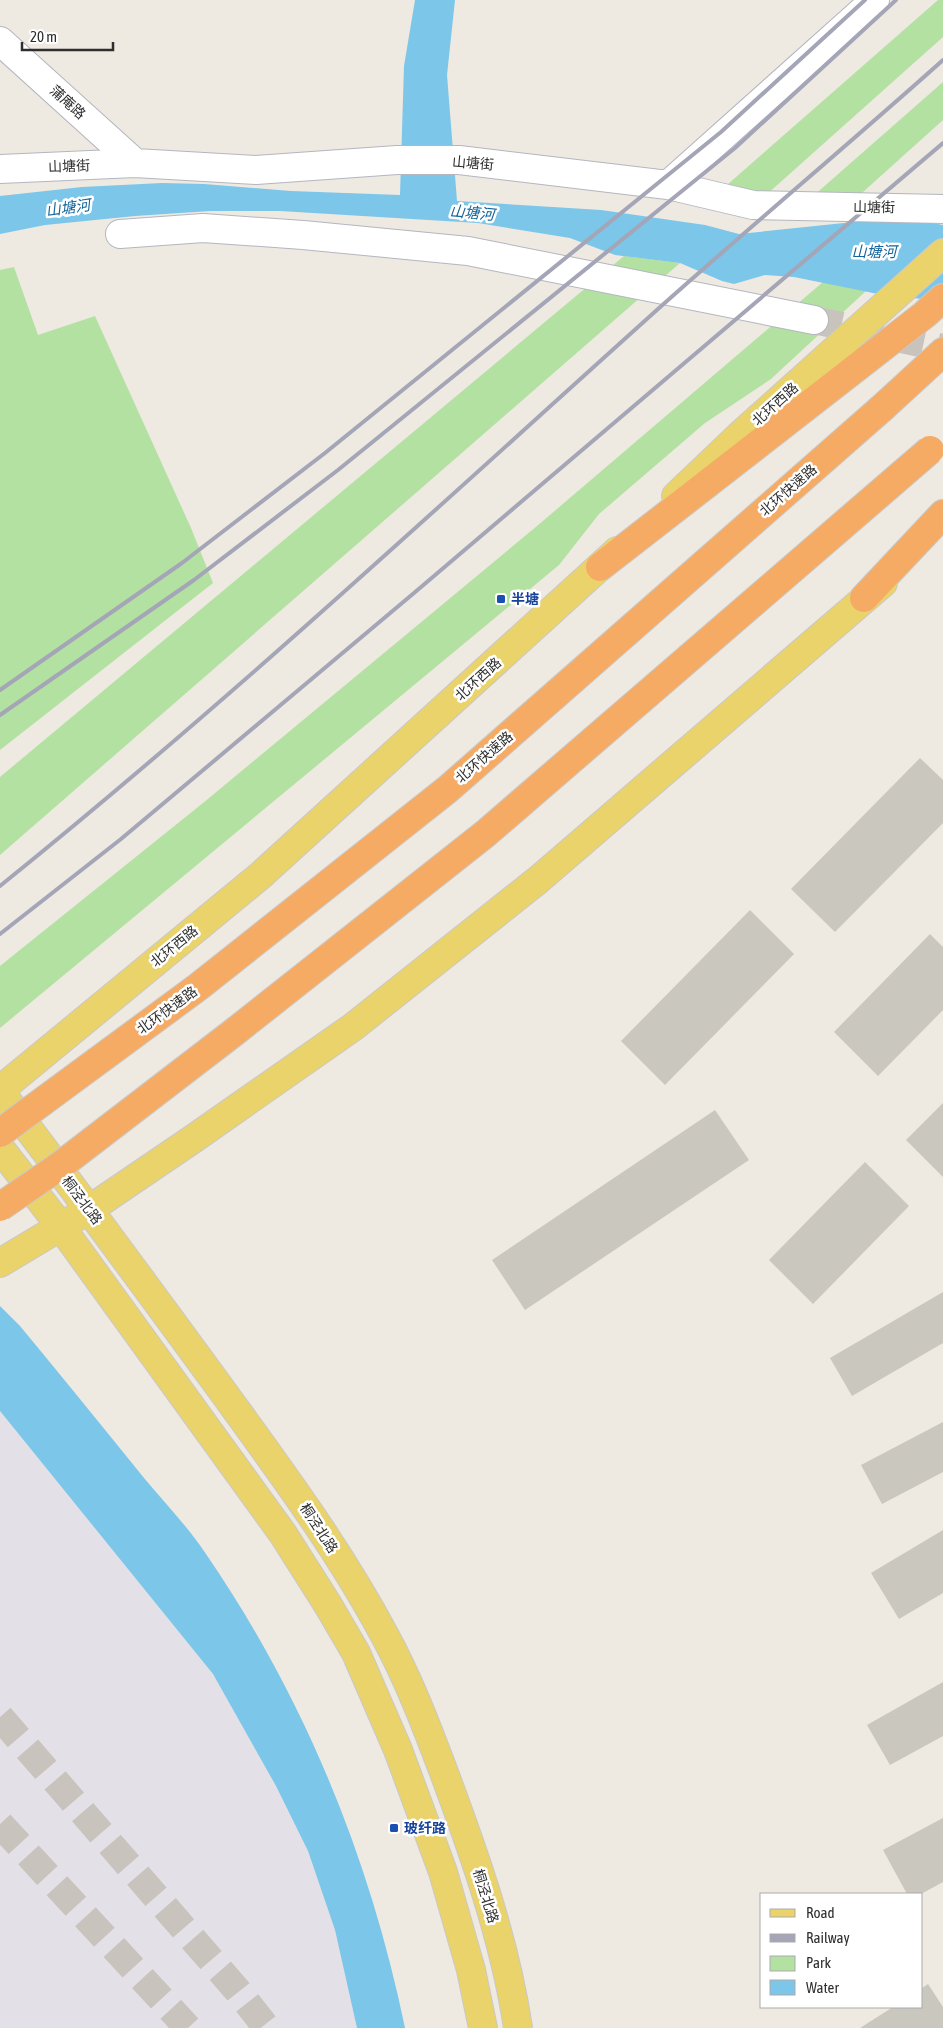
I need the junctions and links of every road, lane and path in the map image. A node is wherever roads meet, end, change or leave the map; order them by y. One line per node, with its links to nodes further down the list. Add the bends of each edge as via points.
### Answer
1 (875, 0): 5 (street)
2 (0, 41): 3 (street, 蒲庵路)
3 (135, 164): 4 (street, 山塘街); 5 (street, 山塘街, via 256,170 396,160 459,160)
4 (0, 169)
5 (668, 185): 6 (street, 山塘街, via 753,205)
6 (943, 209)
7 (120, 234): 10 (street, via 203,228 468,251)
8 (943, 253): 15 (main road, 北环西路, via 738,436)
9 (934, 307): 15 (highway)
10 (814, 320)
11 (943, 352): 18 (highway, 北环快速路, bridge, via 448,789 198,987)
12 (937, 444): 20 (highway, bridge, via 485,834 225,1040)
13 (943, 514): 16 (highway)
14 (943, 531): 16 (main road)
15 (600, 567): 17 (main road, 北环西路, via 261,875)
16 (864, 598): 21 (main road, via 538,880 353,1027)
17 (0, 1091): 21 (main road, 桐泾北路)
18 (0, 1133)
19 (0, 1148): 22 (main road)
20 (0, 1208)
21 (90, 1209): 22 (main road); 25 (main road, 桐泾北路, via 311,1514 386,1637 430,1737 475,1861 504,1962)
22 (61, 1227): 23 (main road); 24 (main road, via 283,1534 356,1653 398,1750 443,1872 471,1970)
23 (0, 1263)
24 (483, 2028)
25 (518, 2028)

